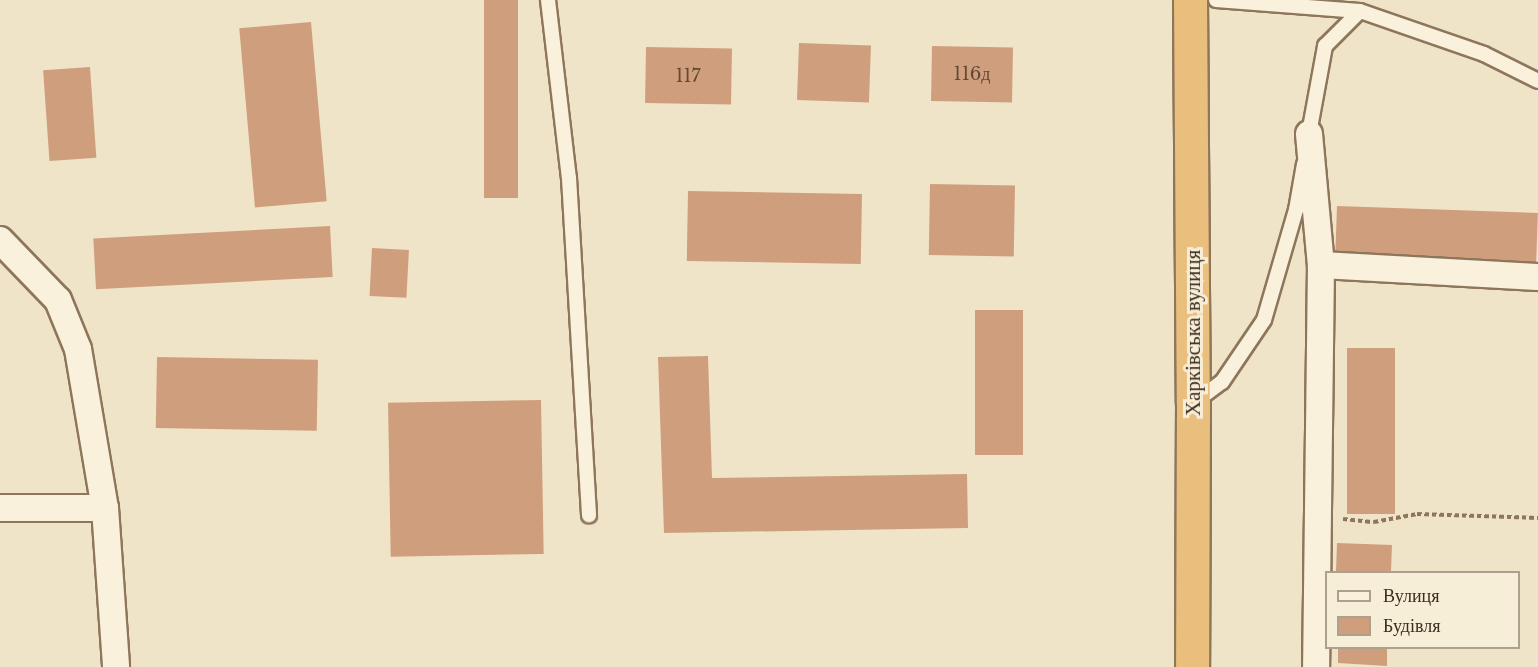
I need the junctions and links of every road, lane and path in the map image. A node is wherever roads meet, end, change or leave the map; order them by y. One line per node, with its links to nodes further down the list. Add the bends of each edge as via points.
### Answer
1 (548, 0): 13 (lane, via 569,178)
2 (1190, 0): 10 (highway, Харківська вулиця)
3 (1216, 0): 4 (lane)
4 (1360, 11): 5 (lane, via 1484,54); 6 (lane, via 1325,46)
5 (1538, 81)
6 (1309, 134): 8 (street); 10 (lane, via 1296,210 1263,320 1221,382)
7 (0, 240): 12 (street, via 58,300 78,349)
8 (1321, 265): 9 (street); 14 (street)
9 (1538, 277)
10 (1194, 403): 17 (highway, Харківська вулиця)
11 (0, 508): 12 (street)
12 (105, 508): 16 (street)
13 (589, 515)
14 (1318, 517): 15 (path, via 1374,522 1417,514); 18 (street)
15 (1538, 518)
16 (116, 667)
17 (1192, 667)
18 (1316, 667)

